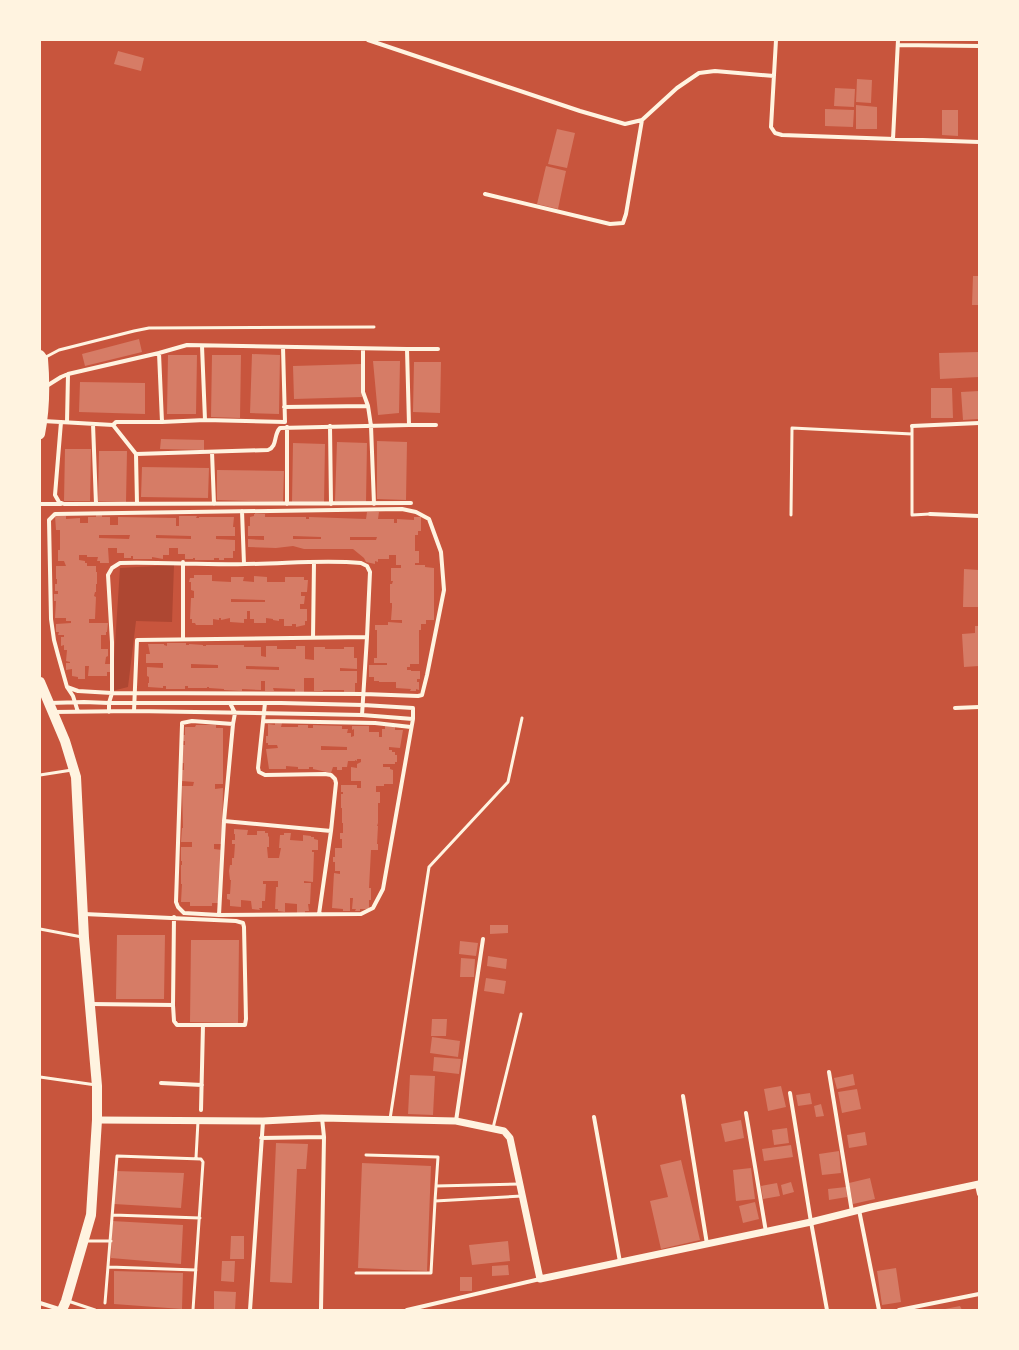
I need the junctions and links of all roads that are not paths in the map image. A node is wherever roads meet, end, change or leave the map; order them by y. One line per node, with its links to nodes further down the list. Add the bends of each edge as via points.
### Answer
1 (368, 40): 7 (street, via 580,111 625,124)
2 (776, 40): 6 (street)
3 (898, 40): 4 (street)
4 (898, 45): 5 (street); 8 (street)
5 (979, 46)
6 (774, 76): 7 (street, via 715,71 699,73 677,88); 8 (street, via 771,127 775,133)
7 (642, 120): 10 (street, via 623,223 610,224)
8 (893, 139): 9 (street)
9 (979, 142)
10 (485, 194)
11 (374, 326): 18 (lane, via 148,328 59,350)
12 (202, 346): 13 (street); 17 (street, via 187,345); 23 (street)
13 (283, 347): 14 (street); 22 (street)
14 (363, 349): 15 (street); 21 (street, via 362,392)
15 (407, 349): 16 (street); 31 (street)
16 (438, 349)
17 (160, 353): 19 (street); 27 (street)
18 (41, 357): 20 (main road)
19 (68, 374): 20 (street); 26 (street)
20 (44, 388): 24 (main road)
21 (368, 406): 22 (street); 33 (street)
22 (284, 407): 23 (street, via 285,422)
23 (205, 420): 27 (street)
24 (43, 421): 25 (street); 37 (main road)
25 (62, 422): 26 (street); 43 (street, via 56,495 59,502)
26 (67, 422): 29 (street)
27 (162, 422): 30 (street, via 116,422)
28 (979, 423): 35 (street)
29 (93, 424): 30 (street); 44 (street)
30 (113, 425): 40 (street)
31 (409, 425): 33 (street); 34 (street)
32 (330, 426): 33 (street); 36 (street); 48 (street)
33 (371, 426): 49 (street)
34 (436, 426)
35 (912, 426): 38 (lane)
36 (286, 427): 39 (street, via 278,430 274,445 268,450); 47 (street)
37 (40, 434)
38 (912, 434): 51 (lane, via 912,515); 52 (lane, via 792,428)
39 (212, 452): 40 (street); 46 (street)
40 (136, 454): 45 (street)
41 (411, 503): 49 (street)
42 (40, 504): 43 (street)
43 (64, 504): 44 (street)
44 (96, 504): 45 (street)
45 (137, 504): 46 (street)
46 (214, 504): 47 (street)
47 (287, 504): 48 (street)
48 (331, 504): 49 (street)
49 (374, 504)
50 (242, 511): 56 (street); 61 (street, via 52,516 50,618); 64 (street, via 402,509 416,512 429,519 441,552 444,590 422,695)
51 (930, 514): 53 (street)
52 (791, 515)
53 (979, 516)
54 (183, 562): 56 (street); 59 (street); 62 (street, via 120,563 109,571)
55 (314, 562): 56 (street); 57 (street, via 361,563 367,566 370,572); 58 (street)
56 (244, 564)
57 (367, 637): 58 (street); 64 (street)
58 (313, 638): 59 (street)
59 (183, 639): 63 (street, via 137,640)
60 (40, 682): 73 (main road)
61 (67, 686): 62 (street, via 78,691); 65 (street)
62 (112, 693): 63 (street); 67 (street)
63 (134, 694): 64 (street); 66 (street)
64 (364, 694): 71 (street)
65 (75, 702): 67 (street); 73 (street); 76 (street)
66 (134, 702): 67 (street); 68 (street); 75 (street)
67 (109, 703): 77 (street)
68 (230, 703): 69 (street); 78 (street)
69 (265, 703): 70 (street); 79 (street)
70 (312, 704): 71 (street); 80 (street)
71 (364, 705): 81 (street); 83 (street, via 413,708)
72 (979, 707): 74 (street)
73 (51, 708): 76 (street); 87 (main road)
74 (955, 708)
75 (134, 711): 77 (street); 78 (street)
76 (78, 712): 77 (street)
77 (110, 712)
78 (236, 713): 79 (street); 85 (street)
79 (265, 714): 80 (street); 84 (street)
80 (312, 714): 81 (street)
81 (362, 715): 83 (street)
82 (522, 718): 113 (lane, via 508,782 429,867)
83 (413, 720): 86 (street)
84 (263, 721): 86 (street, via 375,723); 90 (street, via 259,772 265,776 325,774 335,779)
85 (233, 724): 89 (street); 93 (street, via 192,721 182,723 176,902 184,913)
86 (411, 727): 92 (street, via 383,889 373,908 361,914)
87 (74, 770): 88 (lane); 91 (main road)
88 (40, 775)
89 (224, 821): 90 (street); 93 (street)
90 (331, 831): 92 (street)
91 (83, 914): 94 (street); 96 (main road)
92 (319, 914): 93 (street)
93 (219, 915)
94 (174, 917): 99 (street); 101 (street, via 244,923 245,1024)
95 (40, 929): 96 (lane)
96 (84, 938): 98 (main road)
97 (483, 938): 117 (street)
98 (90, 1004): 99 (street); 106 (main road)
99 (173, 1005): 101 (street, via 174,1021 177,1025)
100 (521, 1014): 118 (lane)
101 (203, 1025): 105 (street)
102 (829, 1072): 129 (street)
103 (40, 1077): 106 (lane)
104 (162, 1083): 105 (street)
105 (202, 1085): 109 (street)
106 (97, 1086): 114 (main road)
107 (790, 1093): 132 (street)
108 (683, 1096): 136 (street)
109 (201, 1110)
110 (746, 1113): 133 (street)
111 (594, 1117): 137 (street)
112 (322, 1118): 113 (street); 116 (street); 119 (street)
113 (390, 1119): 117 (street)
114 (97, 1120): 115 (street); 135 (main road, via 91,1215)
115 (198, 1121): 116 (street); 122 (lane)
116 (263, 1121): 120 (street)
117 (456, 1121): 118 (street)
118 (493, 1128): 123 (street, via 504,1131 510,1138)
119 (324, 1137): 120 (street); 151 (street)
120 (261, 1138): 150 (street)
121 (366, 1155): 125 (lane, via 438,1157)
122 (196, 1158): 130 (lane, via 118,1156); 131 (lane, via 203,1162)
123 (520, 1184): 125 (lane); 127 (street)
124 (978, 1184): 126 (street); 129 (street)
125 (436, 1186): 128 (lane)
126 (979, 1194)
127 (522, 1196): 128 (lane); 141 (street)
128 (435, 1201): 140 (lane, via 431,1273)
129 (855, 1211): 132 (street); 154 (street)
130 (113, 1215): 131 (lane); 134 (lane)
131 (200, 1218): 139 (lane)
132 (811, 1222): 133 (street); 153 (street)
133 (766, 1232): 136 (street)
134 (111, 1241): 135 (lane); 138 (lane)
135 (83, 1242): 146 (main road)
136 (707, 1244): 137 (street)
137 (620, 1262): 141 (street)
138 (109, 1267): 139 (lane); 144 (lane)
139 (196, 1270): 149 (lane)
140 (356, 1273)
141 (540, 1280): 152 (street)
142 (979, 1294): 155 (street)
143 (40, 1303): 145 (street)
144 (105, 1303)
145 (47, 1305): 146 (street); 147 (street)
146 (63, 1307): 148 (lane)
147 (45, 1310)
148 (95, 1310)
149 (193, 1310)
150 (250, 1310)
151 (321, 1310)
152 (407, 1310)
153 (827, 1310)
154 (879, 1310)
155 (899, 1310)

